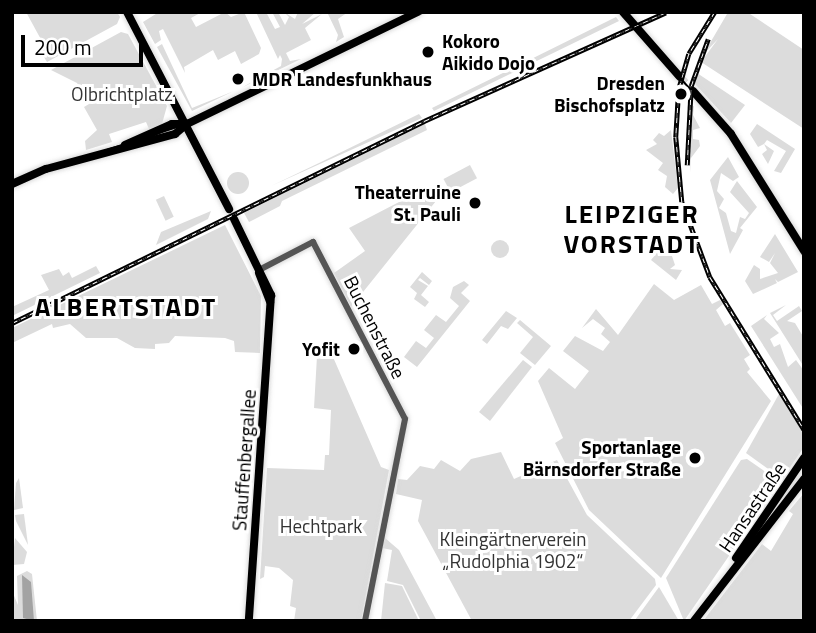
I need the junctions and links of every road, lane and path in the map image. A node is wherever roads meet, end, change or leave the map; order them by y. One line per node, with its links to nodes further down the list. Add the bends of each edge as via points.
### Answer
1 (127, 12): 6 (main road)
2 (418, 12): 6 (main road)
3 (623, 12): 4 (main road)
4 (680, 77)
5 (693, 91): 10 (main road, via 731,134)
6 (187, 124): 7 (main road, via 172,124); 8 (main road)
7 (12, 184)
8 (229, 209)
9 (234, 219): 11 (main road, Stauffenbergallee)
10 (804, 251)
11 (259, 270): 15 (main road, Stauffenbergallee, via 270,302); 16 (street, Buchenstraße, via 313,242 406,427)
12 (804, 458): 14 (main road, Hansastraße)
13 (804, 479): 14 (main road, Hansastraße)
14 (727, 573): 17 (main road, Hansastraße)
15 (249, 621)
16 (365, 621)
17 (694, 621)

